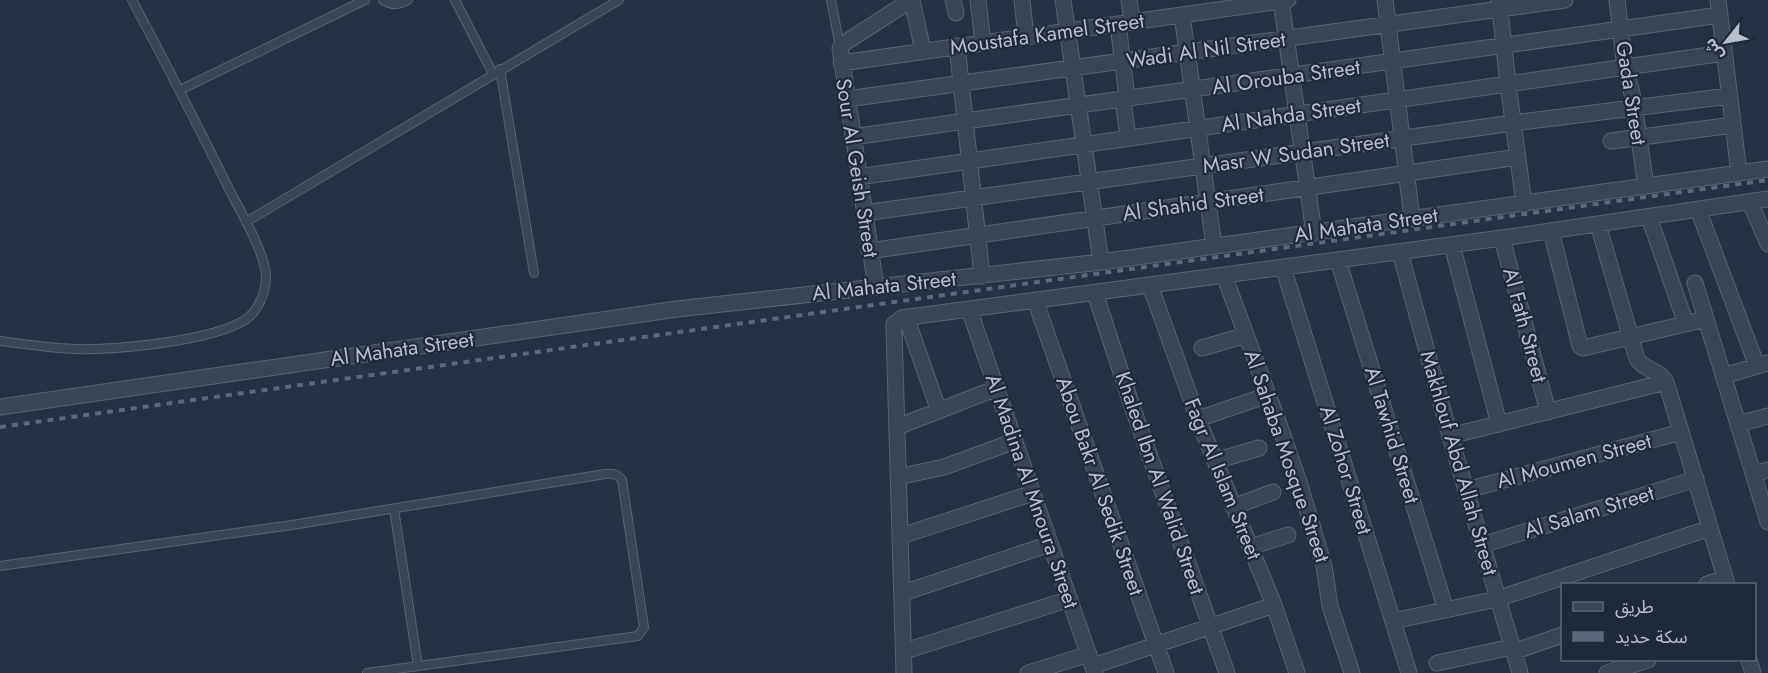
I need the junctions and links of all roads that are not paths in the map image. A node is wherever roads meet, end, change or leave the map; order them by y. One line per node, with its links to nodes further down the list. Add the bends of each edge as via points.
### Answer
1 (132, 0): 42 (lane)
2 (365, 0): 42 (lane)
3 (383, 0): 4 (lane, via 393,4)
4 (408, 0)
5 (455, 0): 38 (lane)
6 (619, 0): 38 (lane)
7 (831, 0): 33 (lane)
8 (911, 0): 30 (street); 33 (street, via 843,44)
9 (978, 0): 27 (street)
10 (1022, 0): 25 (street)
11 (1063, 0): 24 (street)
12 (1129, 0): 21 (street)
13 (1285, 0): 17 (street, Moustafa Kamel Street); 26 (street)
14 (1385, 0): 22 (street)
15 (1565, 0): 18 (street, Wadi Al Nil Street)
16 (1617, 0): 23 (street, Gada Street)
17 (1260, 2): 20 (street, Moustafa Kamel Street)
18 (1499, 4): 22 (street, Wadi Al Nil Street); 29 (street)
19 (1719, 8): 23 (street, Al Orouba Street); 32 (street)
20 (1182, 15): 21 (street, Moustafa Kamel Street); 31 (street)
21 (1125, 23): 24 (street, Moustafa Kamel Street); 34 (street)
22 (1388, 25): 26 (street, Wadi Al Nil Street); 35 (street)
23 (1620, 29): 29 (street, Al Orouba Street); 36 (street, Gada Street)
24 (1068, 31): 25 (street, Moustafa Kamel Street); 37 (street)
25 (1026, 37): 27 (street, Moustafa Kamel Street)
26 (1287, 39): 31 (street, Wadi Al Nil Street); 39 (street)
27 (984, 43): 28 (street, Moustafa Kamel Street)
28 (957, 46): 30 (street, Moustafa Kamel Street); 40 (street)
29 (1504, 46): 35 (street, Al Orouba Street); 41 (street)
30 (923, 51): 33 (street, Moustafa Kamel Street)
31 (1188, 53): 34 (street, Wadi Al Nil Street); 43 (street)
32 (1724, 53): 36 (street, Al Nahda Street); 44 (street)
33 (841, 55): 45 (street, Sour Al Geish Street)
34 (1123, 61): 37 (street, Wadi Al Nil Street); 46 (street)
35 (1393, 61): 39 (street, Al Orouba Street); 47 (street)
36 (1626, 67): 41 (street, Al Nahda Street); 49 (street, Gada Street)
37 (1073, 68): 40 (street, Wadi Al Nil Street); 48 (street)
38 (496, 71): 82 (lane); 96 (lane)
39 (1292, 75): 43 (street, Al Orouba Street); 50 (street)
40 (961, 84): 45 (street, Wadi Al Nil Street); 51 (street)
41 (1508, 84): 47 (street, Al Nahda Street); 52 (street)
42 (180, 90): 82 (lane)
43 (1193, 90): 46 (street, Al Orouba Street); 54 (street)
44 (1729, 96): 49 (street, Masr W Sudan Street); 53 (street)
45 (847, 99): 55 (street, Sour Al Geish Street)
46 (1125, 99): 48 (street, Al Orouba Street); 56 (street)
47 (1397, 99): 50 (street, Al Nahda Street); 57 (street)
48 (1078, 105): 51 (street, Al Orouba Street); 60 (street)
49 (1635, 106): 52 (street, Masr W Sudan Street); 58 (street, Gada Street)
50 (1297, 114): 54 (street, Al Nahda Street); 61 (street)
51 (965, 121): 55 (street, Al Orouba Street); 63 (street)
52 (1513, 123): 57 (street, Masr W Sudan Street); 62 (street)
53 (1733, 125): 58 (street); 67 (street)
54 (1198, 129): 56 (street, Al Nahda Street); 64 (street)
55 (852, 137): 68 (street, Sour Al Geish Street)
56 (1128, 138): 60 (street, Al Nahda Street)
57 (1402, 138): 61 (street, Masr W Sudan Street); 66 (street)
58 (1639, 138): 59 (street); 70 (street, Gada Street)
59 (1611, 141)
60 (1084, 144): 63 (street, Al Nahda Street); 69 (street)
61 (1302, 152): 64 (street, Masr W Sudan Street); 71 (street)
62 (1518, 157): 66 (street, Al Shahid Street); 76 (street)
63 (970, 161): 68 (street, Al Nahda Street); 72 (street)
64 (1203, 166): 69 (street, Masr W Sudan Street); 74 (street)
65 (1768, 169): 67 (street, Al Mahata Street)
66 (1406, 173): 71 (street, Al Shahid Street); 81 (street)
67 (1739, 173): 70 (street, Al Mahata Street)
68 (858, 177): 78 (street, Sour Al Geish Street)
69 (1089, 182): 72 (street, Masr W Sudan Street); 80 (street)
70 (1646, 186): 76 (street, Al Mahata Street)
71 (1307, 188): 74 (street, Al Shahid Street); 85 (street)
72 (974, 197): 78 (street, Masr W Sudan Street); 86 (street)
73 (1768, 199): 75 (street, Al Mahata Street)
74 (1208, 202): 80 (street, Al Shahid Street); 90 (street)
75 (1750, 202): 77 (street, Al Mahata Street); 88 (street)
76 (1524, 204): 81 (street, Al Mahata Street)
77 (1698, 209): 79 (street, Al Mahata Street); 112 (street)
78 (864, 213): 91 (street, Sour Al Geish Street)
79 (1649, 217): 83 (street, Al Mahata Street); 107 (street)
80 (1094, 218): 86 (street, Al Shahid Street); 94 (street)
81 (1412, 218): 85 (street, Al Mahata Street)
82 (246, 222): 110 (lane, via 266,276 259,304 238,324 169,342 95,349)
83 (1598, 224): 84 (street, Al Mahata Street); 109 (street)
84 (1551, 231): 87 (street, Al Mahata Street); 109 (street, via 1580,346 1587,348)
85 (1314, 233): 90 (street, Al Mahata Street)
86 (978, 235): 91 (street, Al Shahid Street); 98 (street)
87 (1502, 238): 89 (street, Al Mahata Street); 119 (street, Al Fath Street)
88 (1768, 244)
89 (1452, 245): 92 (street, Al Mahata Street); 122 (street)
90 (1214, 246): 94 (street, Al Mahata Street)
91 (869, 250): 101 (street, Sour Al Geish Street)
92 (1400, 252): 93 (street, Al Mahata Street); 126 (street, Makhlouf Abd Allah Street)
93 (1338, 260): 95 (street, Al Mahata Street); 151 (street, Al Tawhid Street)
94 (1101, 262): 98 (street, Al Mahata Street)
95 (1283, 267): 97 (street, Al Mahata Street); 152 (street, Al Zohor Street)
96 (534, 273)
97 (1224, 275): 100 (street, Al Mahata Street); 108 (street, Al Sahaba Mosque Street)
98 (982, 276): 101 (street, Al Mahata Street)
99 (1695, 283): 106 (street)
100 (1150, 285): 102 (street, Al Mahata Street); 121 (street, Fagr Al Islam Street)
101 (876, 287): 117 (street, Al Mahata Street, via 677,309)
102 (1095, 292): 103 (street, Al Mahata Street); 153 (street, Khaled Ibn Al Walid Street)
103 (1035, 300): 104 (street, Al Mahata Street); 155 (street, Abou Bakr Al Sedik Street)
104 (969, 309): 105 (street, Al Mahata Street); 115 (street, Al Madina Al Mnoura Street)
105 (906, 317): 118 (street); 124 (street, Al Mahata Street, via 894,324)
106 (1706, 319): 107 (street); 113 (street)
107 (1686, 324): 109 (street)
108 (1246, 335): 111 (street); 116 (street, Al Sahaba Mosque Street)
109 (1631, 338): 114 (street, via 1637,359 1659,372)
110 (0, 341)
111 (1202, 348)
112 (1763, 364): 113 (street)
113 (1723, 376): 123 (street)
114 (1666, 382): 119 (street); 125 (street)
115 (997, 388): 118 (street); 127 (street, Al Madina Al Mnoura Street)
116 (1268, 395): 121 (street); 169 (street, Al Sahaba Mosque Street, via 1299,482 1326,575 1330,606)
117 (0, 407)
118 (939, 411): 124 (street)
119 (1548, 412): 122 (street)
120 (1768, 416): 123 (street)
121 (1198, 419): 129 (street, Fagr Al Islam Street)
122 (1499, 424): 126 (street)
123 (1738, 424): 130 (street)
124 (897, 427): 131 (street, Al Mahata Street)
125 (1681, 432): 132 (street); 133 (street, Al Moumen Street)
126 (1450, 436): 133 (street, Makhlouf Abd Allah Street)
127 (1015, 441): 131 (street, via 944,467); 134 (street, Al Madina Al Mnoura Street)
128 (1259, 448): 129 (street)
129 (1215, 461): 136 (street, Fagr Al Islam Street)
130 (1761, 472): 138 (street)
131 (898, 477): 141 (street, Al Mahata Street)
132 (1696, 479): 139 (street); 143 (street, Al Salam Street)
133 (1467, 490): 143 (street, Makhlouf Abd Allah Street)
134 (1033, 492): 141 (street); 142 (street, Al Madina Al Mnoura Street)
135 (1273, 492): 136 (street)
136 (1233, 507): 144 (street, Fagr Al Islam Street)
137 (394, 509): 145 (lane); 161 (lane); 161 (lane, via 612,473 624,486 644,627 638,636)
138 (1768, 522)
139 (1710, 528): 146 (street); 149 (street)
140 (1288, 535): 144 (street)
141 (901, 536): 147 (street, Al Mahata Street)
142 (1050, 544): 147 (street); 148 (street, Al Madina Al Mnoura Street)
143 (1482, 546): 149 (street, Makhlouf Abd Allah Street)
144 (1250, 547): 150 (street, Fagr Al Islam Street)
145 (0, 566)
146 (1726, 581)
147 (903, 593): 157 (street, Al Mahata Street)
148 (1070, 599): 157 (street); 160 (street, Al Madina Al Mnoura Street)
149 (1497, 599): 151 (street); 156 (street, Makhlouf Abd Allah Street)
150 (1274, 605): 153 (street); 168 (street, Fagr Al Islam Street)
151 (1446, 610): 152 (street)
152 (1393, 621): 170 (street, Al Zohor Street)
153 (1210, 626): 155 (street); 167 (street, Khaled Ibn Al Walid Street)
154 (1561, 636): 156 (street)
155 (1156, 644): 160 (street); 166 (street, Abou Bakr Al Sedik Street)
156 (1513, 649): 162 (street); 171 (street, Makhlouf Abd Allah Street)
157 (904, 651): 164 (street, Al Mahata Street)
158 (1644, 661): 172 (street)
159 (1437, 663): 162 (street)
160 (1092, 664): 165 (street)
161 (418, 666): 163 (lane)
162 (1458, 666)
163 (367, 673)
164 (904, 673)
165 (1028, 673)
166 (1166, 673)
167 (1227, 673)
168 (1298, 673)
169 (1352, 673)
170 (1410, 673)
171 (1520, 673)
172 (1607, 673)

